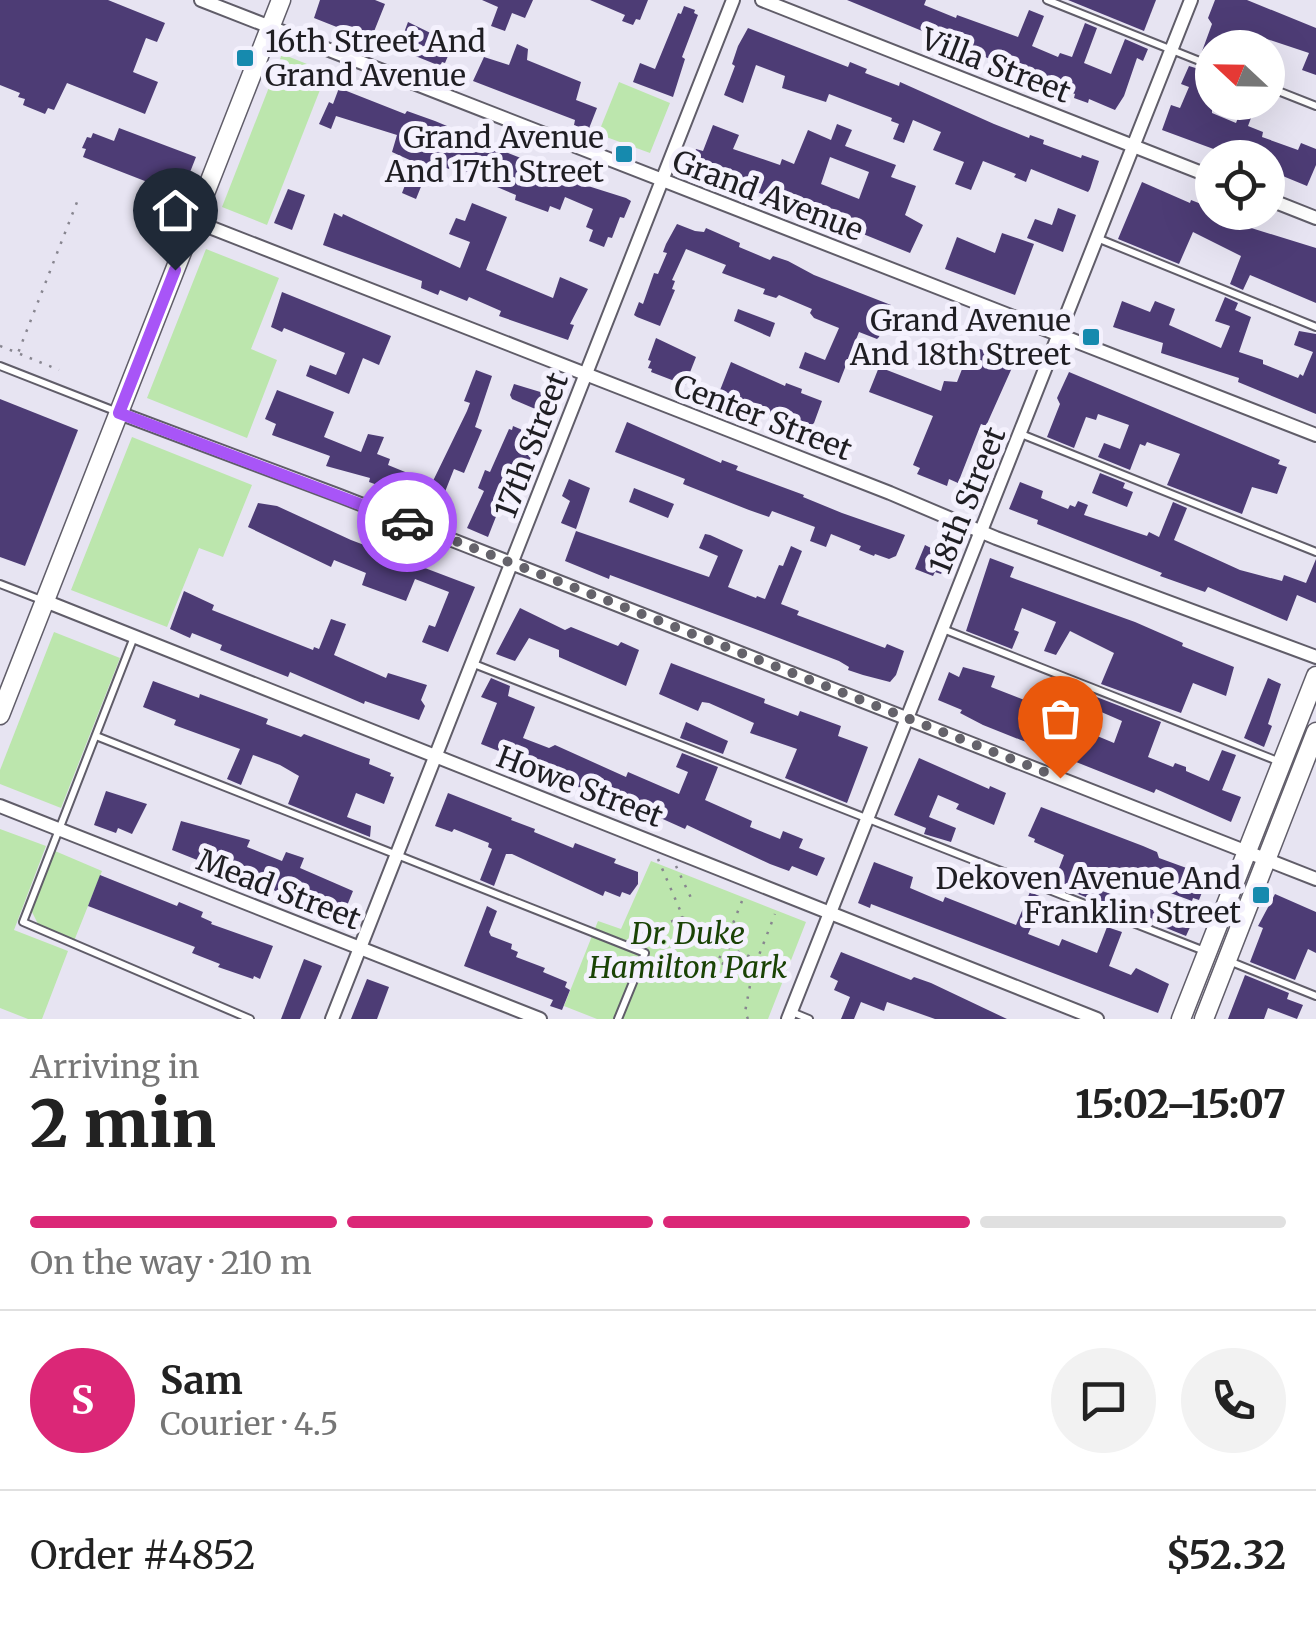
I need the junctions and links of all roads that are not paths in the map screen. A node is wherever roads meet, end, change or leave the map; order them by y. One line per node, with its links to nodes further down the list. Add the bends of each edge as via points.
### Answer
1 (201, 0): 7 (street, Grand Avenue)
2 (281, 0): 7 (street)
3 (733, 0): 14 (street, 17th Street)
4 (762, 0): 12 (street, Villa Street)
5 (1048, 0): 8 (lane)
6 (1191, 0): 8 (street, 18th Street)
7 (270, 27): 14 (street, Grand Avenue); 17 (street)
8 (1170, 49): 9 (lane); 12 (street, 18th Street)
9 (1195, 59)
10 (1285, 94): 11 (lane)
11 (1316, 106)
12 (1132, 145): 13 (street, Villa Street); 18 (street, 18th Street)
13 (1195, 170)
14 (664, 181): 20 (street, Grand Avenue); 22 (street, 17th Street)
15 (1285, 206): 16 (street)
16 (1316, 218)
17 (194, 221): 22 (street, Center Street); 23 (street)
18 (1096, 237): 19 (lane); 20 (street, 18th Street)
19 (1316, 328)
20 (1059, 336): 24 (street, 18th Street); 25 (street, Grand Avenue)
21 (0, 366): 23 (lane)
22 (585, 375): 26 (street, Center Street); 28 (street, 17th Street)
23 (119, 413): 28 (street); 30 (street)
24 (1020, 434): 26 (street, 18th Street); 27 (lane)
25 (1316, 435)
26 (980, 531): 31 (street, 18th Street); 33 (street, Center Street)
27 (1316, 552)
28 (512, 564): 34 (street, 17th Street); 37 (street)
29 (0, 584): 30 (lane)
30 (45, 602): 32 (street, Howe Street); 36 (street)
31 (942, 629): 37 (street, 18th Street); 41 (lane)
32 (134, 637): 39 (lane); 40 (street, Howe Street)
33 (1316, 657)
34 (472, 663): 40 (street, 17th Street); 43 (lane)
35 (1316, 676): 41 (street)
36 (0, 715)
37 (907, 719): 43 (street, 18th Street); 45 (street)
38 (1316, 732): 47 (street)
39 (96, 736): 44 (lane); 46 (lane)
40 (436, 756): 46 (street, 17th Street); 49 (street, Howe Street)
41 (1282, 762): 45 (street)
42 (0, 806): 44 (street, Mead Street)
43 (868, 818): 49 (street, 18th Street); 51 (lane)
44 (60, 830): 50 (street, Mead Street); 55 (lane, via 23,922)
45 (1246, 851): 47 (street); 51 (street)
46 (396, 855): 50 (street, 17th Street); 58 (lane, via 645,953)
47 (1266, 858): 48 (street); 52 (street)
48 (1316, 878)
49 (831, 911): 54 (street, 18th Street); 60 (street, Howe Street)
50 (360, 948): 56 (street, 17th Street); 57 (street, Mead Street)
51 (1208, 953): 61 (street)
52 (1226, 960): 53 (lane); 62 (street)
53 (1316, 996)
54 (789, 1015): 59 (lane)
55 (250, 1019)
56 (332, 1019)
57 (540, 1019)
58 (618, 1019)
59 (809, 1019)
60 (1097, 1019)
61 (1181, 1019)
62 (1204, 1019)

